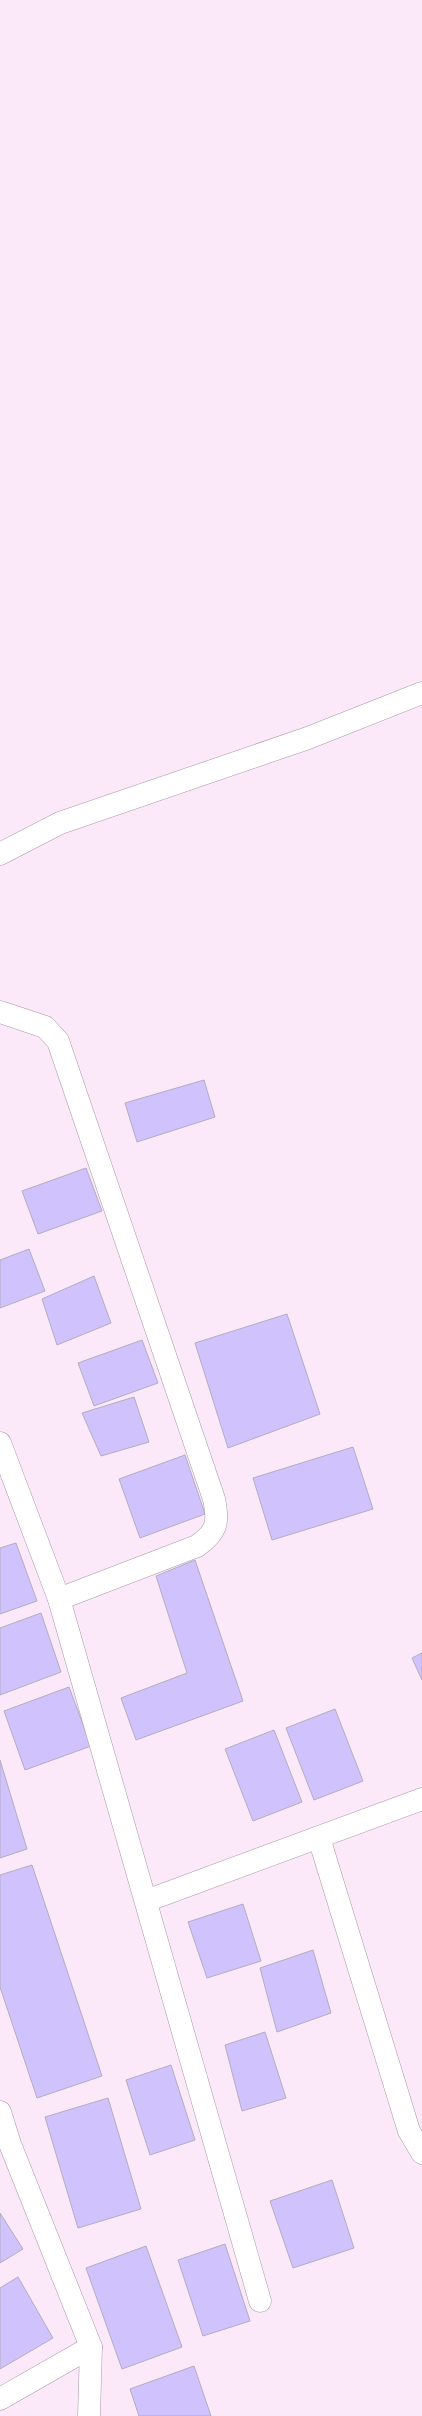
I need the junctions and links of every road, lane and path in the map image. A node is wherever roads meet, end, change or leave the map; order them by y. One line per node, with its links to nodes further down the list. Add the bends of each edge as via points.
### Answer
1 (422, 693): 2 (street, via 308,738)
2 (60, 823): 3 (street); 4 (street)
3 (0, 839)
4 (0, 854)
5 (0, 1012): 7 (street, via 45,1027 58,1041 217,1514 215,1529 209,1538 197,1546)
6 (0, 1443): 7 (street)
7 (59, 1599): 10 (street)
8 (422, 1798): 9 (street)
9 (319, 1838): 10 (street); 13 (street, via 408,2131)
10 (146, 1901): 14 (street)
11 (0, 2112): 12 (street)
12 (5, 2147): 15 (street)
13 (422, 2153)
14 (260, 2301)
15 (91, 2347): 16 (street); 17 (street)
16 (0, 2399)
17 (89, 2416)

